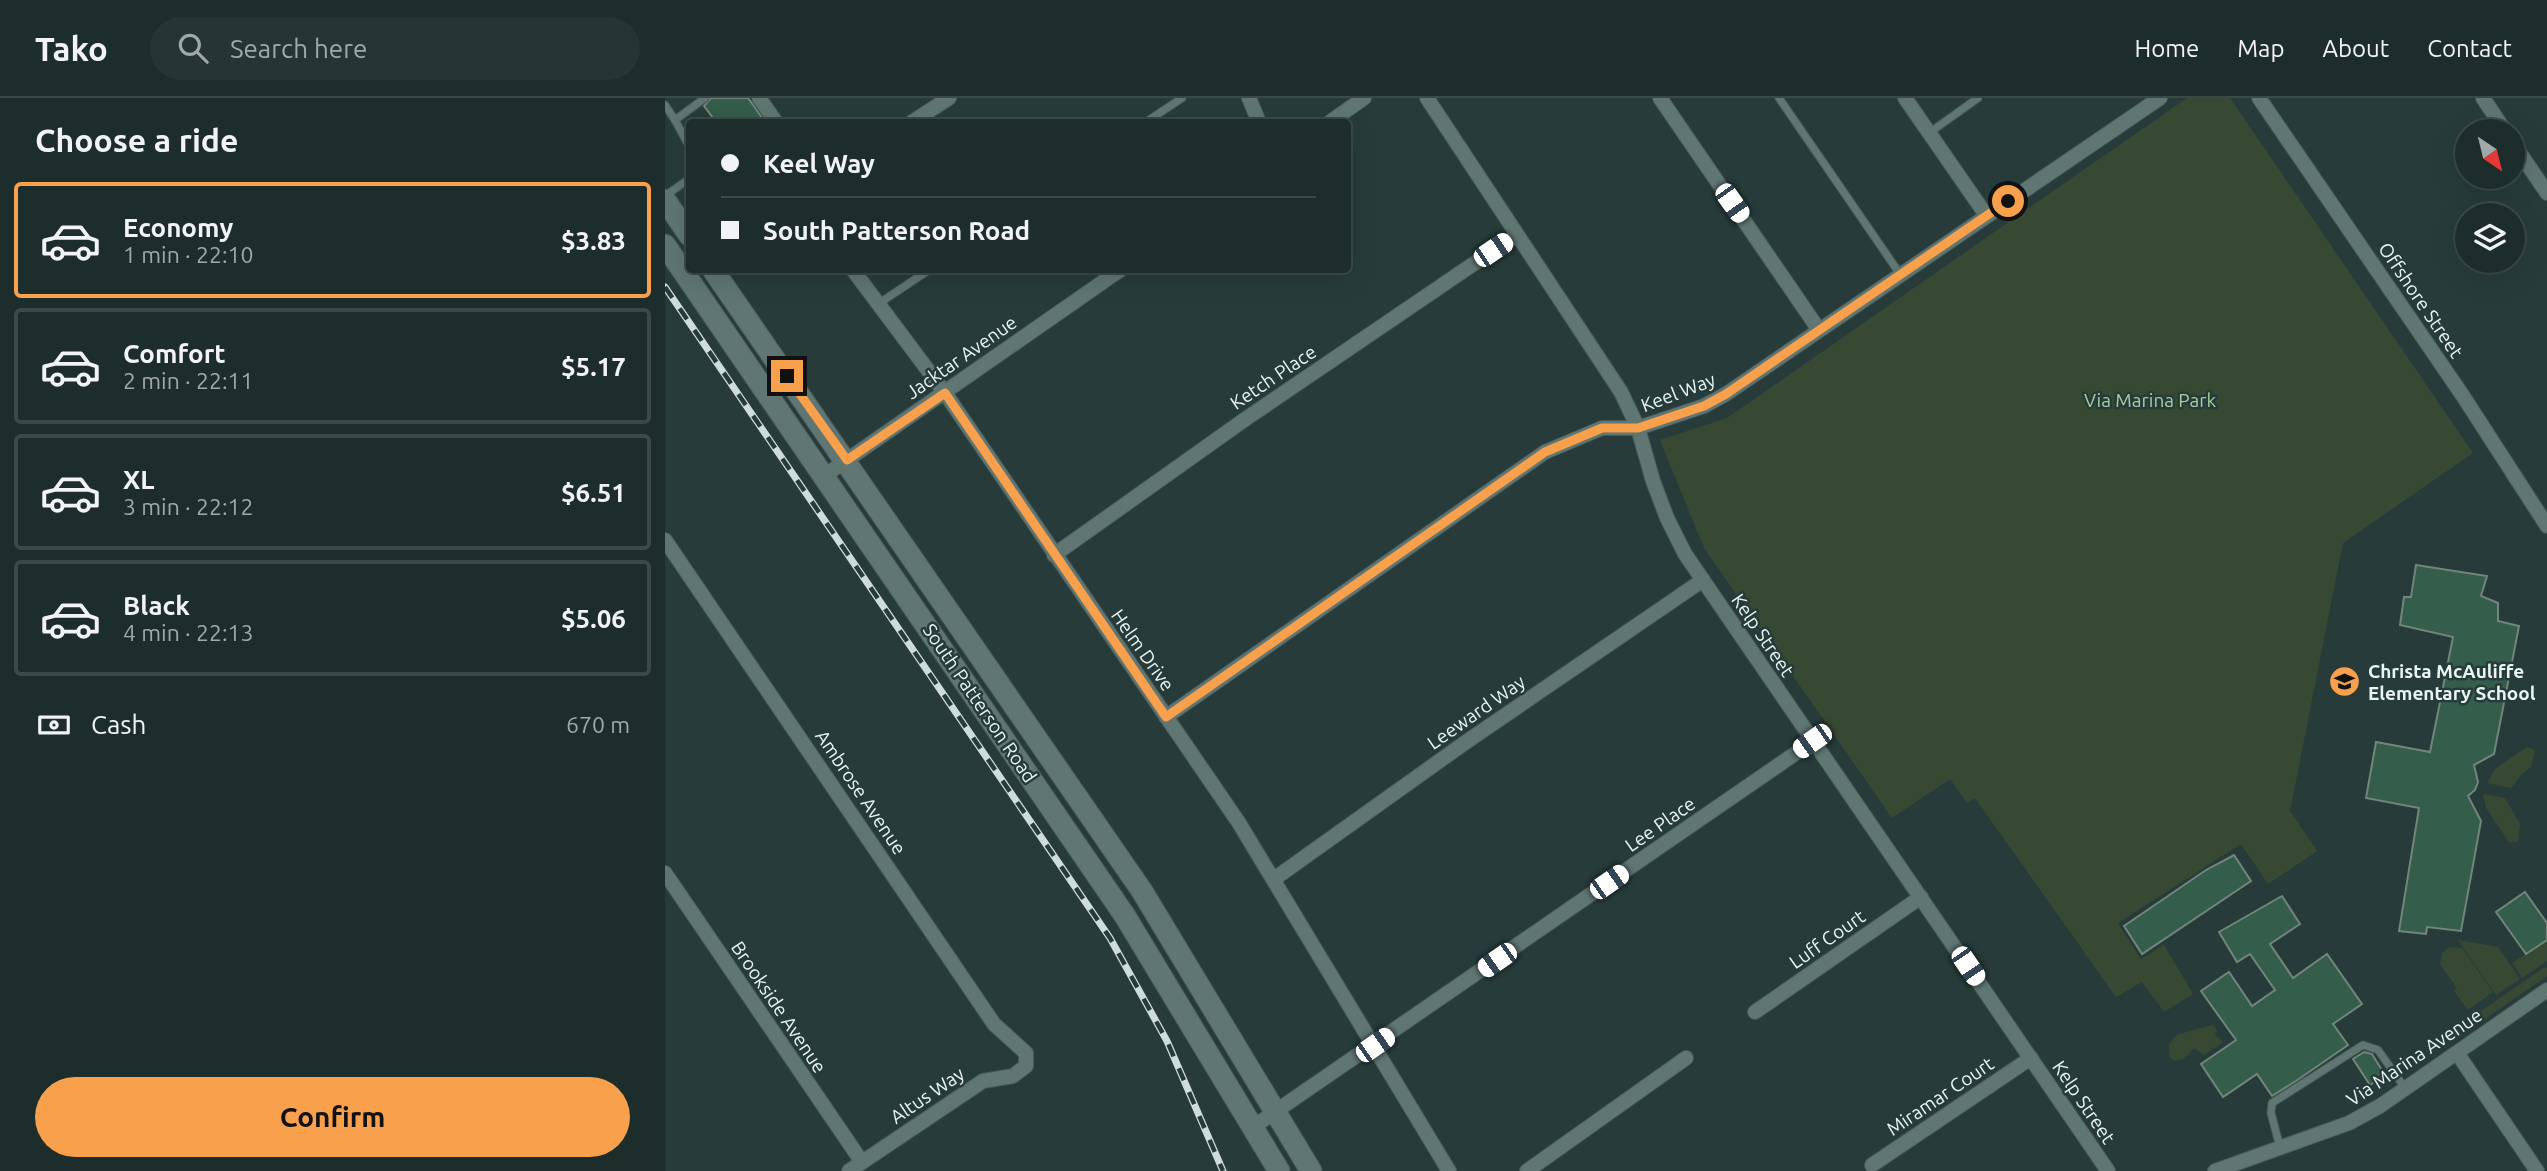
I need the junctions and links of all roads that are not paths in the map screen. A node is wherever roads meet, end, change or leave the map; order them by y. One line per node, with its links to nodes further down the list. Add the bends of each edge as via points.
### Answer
1 (705, 98): 22 (lane)
2 (759, 98): 16 (street)
3 (949, 98): 17 (street)
4 (1182, 98): 18 (lane)
5 (1249, 98): 19 (street)
6 (1364, 98): 20 (street)
7 (1427, 98): 31 (street, Kelp Street)
8 (1660, 98): 39 (street)
9 (1779, 98): 37 (lane)
10 (1905, 98): 23 (street)
11 (1977, 98): 23 (lane)
12 (2160, 98): 29 (street, Keel Way)
13 (2259, 98): 44 (street, Offshore Street)
14 (2483, 98): 21 (street)
15 (665, 105): 22 (lane)
16 (774, 119)
17 (917, 119)
18 (1150, 119)
19 (1258, 119)
20 (1334, 119)
21 (2497, 119)
22 (675, 120): 24 (lane)
23 (1929, 133): 29 (street)
24 (686, 140)
25 (2525, 162): 27 (street)
26 (686, 181): 28 (lane)
27 (2547, 194)
28 (665, 198): 30 (street)
29 (1986, 215): 37 (street, Keel Way)
30 (686, 230)
31 (1516, 234): 41 (street, Kelp Street, via 1612,376); 46 (street, Ketch Place)
32 (665, 245): 43 (street, South Patterson Road)
33 (715, 273): 42 (street, South Patterson Road)
34 (855, 273): 38 (street, Helm Drive)
35 (925, 273): 38 (lane)
36 (1117, 273): 40 (street, Jacktar Avenue)
37 (1900, 274): 39 (street, Keel Way)
38 (877, 305): 40 (street, Helm Drive)
39 (1819, 330): 41 (street, Keel Way, via 1704,406)
40 (945, 393): 42 (street, Jacktar Avenue); 46 (street, Helm Drive)
41 (1638, 428): 47 (street, Kelp Street, via 1667,518); 48 (street, Keel Way, via 1602,428 1545,452)
42 (847, 460): 43 (street, Jacktar Avenue); 61 (street, South Patterson Road, via 1142,891)
43 (824, 476): 62 (street, South Patterson Road, via 1125,916)
44 (2547, 526)
45 (665, 540): 59 (street, Ambrose Avenue, via 994,1024 1022,1047)
46 (1054, 555): 48 (street, Helm Drive)
47 (1703, 580): 49 (street, Kelp Street); 51 (street, Leeward Way)
48 (1166, 717): 51 (street, Helm Drive)
49 (1812, 741): 52 (street, Kelp Street); 55 (street, Lee Place)
50 (665, 873): 64 (street, Brookside Avenue)
51 (1274, 879): 55 (street, Helm Drive)
52 (1921, 897): 54 (street, Luff Court); 58 (street, Kelp Street)
53 (2547, 990): 56 (street, Via Marina Avenue)
54 (1755, 1012)
55 (1375, 1045): 61 (street, Lee Place); 70 (street, Helm Drive)
56 (2457, 1053): 60 (street, Via Marina Avenue); 66 (street)
57 (1686, 1058): 71 (street)
58 (2031, 1058): 65 (street, Miramar Court); 72 (street, Kelp Street)
59 (1028, 1061): 64 (street, Altus Way, via 1020,1073 983,1081)
60 (2405, 1089): 63 (street, Via Marina Avenue, via 2349,1123); 63 (lane, via 2378,1050 2363,1045 2272,1103)
61 (1275, 1111): 62 (street, Lee Place); 69 (street, South Patterson Road)
62 (1253, 1127): 68 (street, South Patterson Road)
63 (2280, 1147): 73 (street, Via Marina Avenue)
64 (862, 1162): 67 (street, Altus Way)
65 (1872, 1166)
66 (2535, 1170)
67 (849, 1171)
68 (1279, 1171)
69 (1311, 1171)
70 (1449, 1171)
71 (1527, 1171)
72 (2108, 1171)
73 (2215, 1171)

